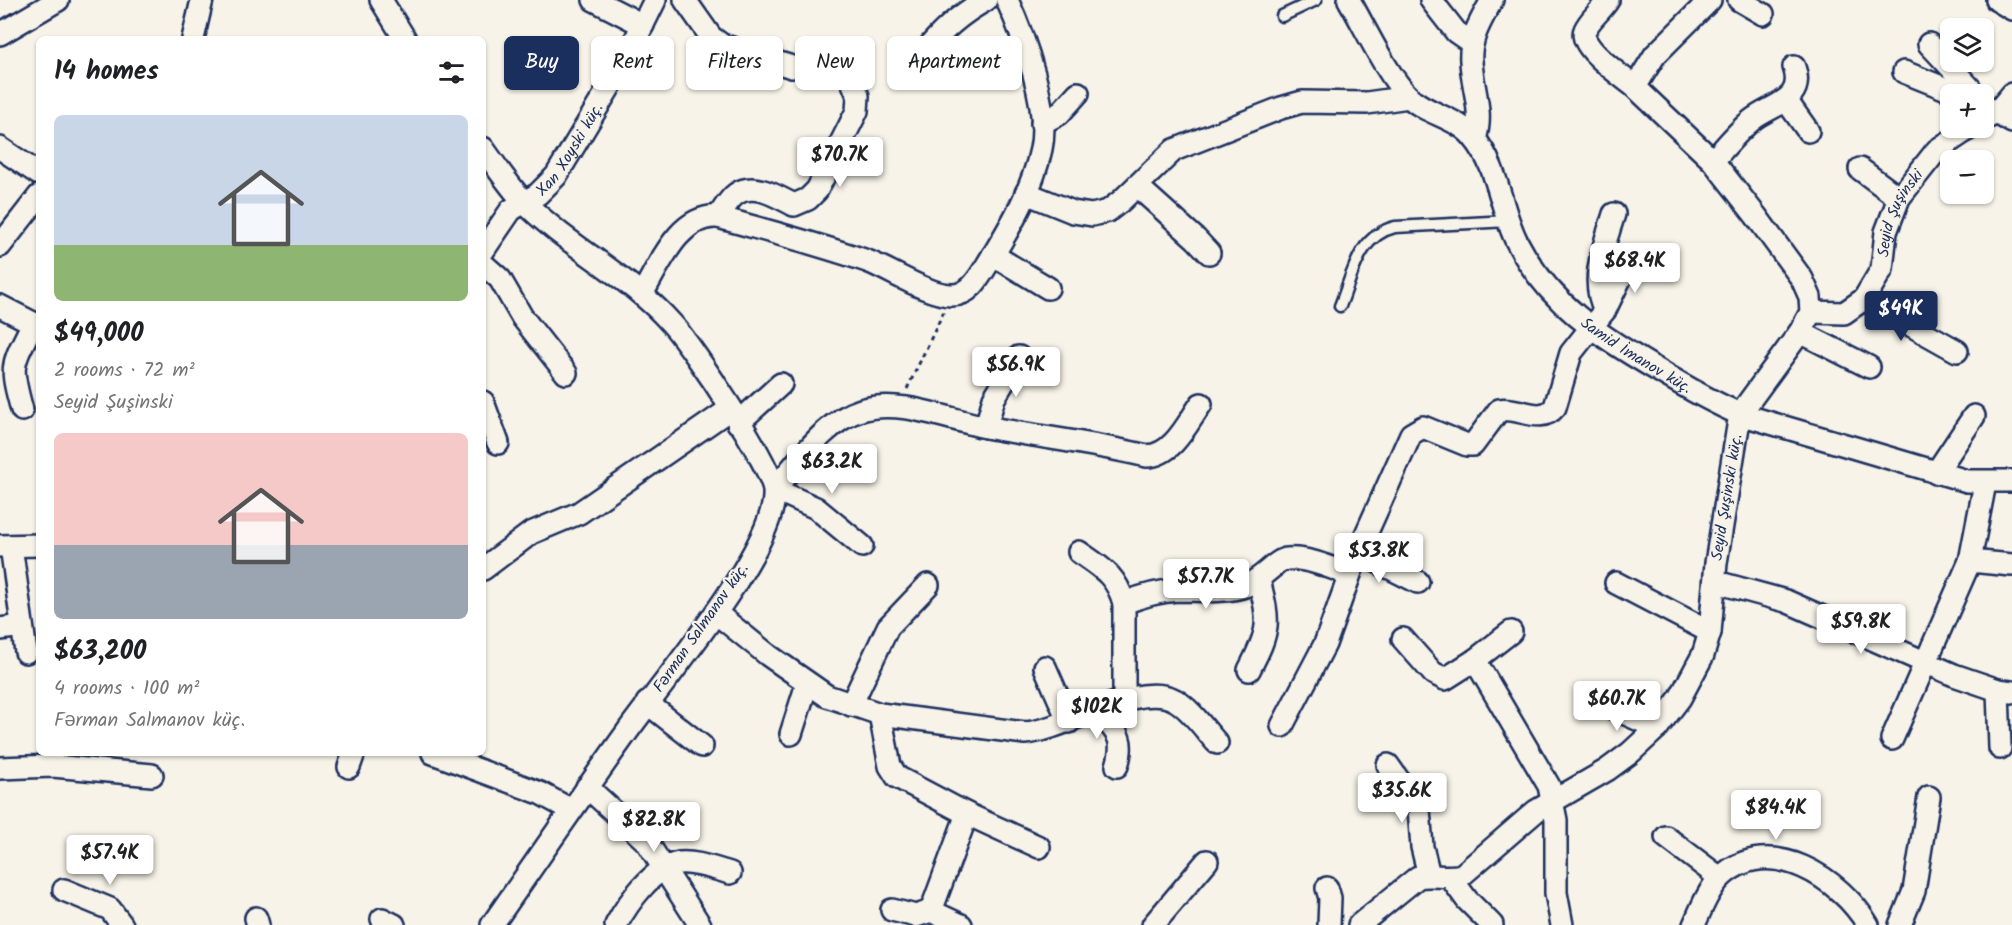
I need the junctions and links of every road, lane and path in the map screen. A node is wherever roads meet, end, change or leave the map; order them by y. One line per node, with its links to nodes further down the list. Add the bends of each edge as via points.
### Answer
1 (58, 0): 21 (street)
2 (202, 0): 22 (street)
3 (381, 0): 23 (street)
4 (594, 0): 20 (street)
5 (655, 0): 20 (street, Xan Xoyski küç.)
6 (685, 0): 27 (street, via 711,37 722,45)
7 (986, 0): 24 (street, via 966,10)
8 (1007, 0): 39 (street, via 1030,57)
9 (1316, 0): 19 (lane)
10 (1349, 0): 36 (street, Samid İmanov küç.)
11 (1431, 0): 25 (street, via 1456,32)
12 (1492, 0): 25 (street)
13 (1608, 0): 32 (street, via 1585,29 1584,38 1588,48)
14 (1710, 0): 32 (street, via 1655,55)
15 (1739, 0): 18 (street)
16 (1997, 0): 17 (street)
17 (2012, 9)
18 (1763, 14)
19 (1282, 16)
20 (643, 25): 52 (street, Xan Xoyski küç., via 556,176)
21 (0, 34)
22 (194, 36)
23 (403, 36)
24 (937, 36)
25 (1472, 43): 42 (street, via 1470,60 1480,124)
26 (1929, 44): 30 (street)
27 (792, 67)
28 (1794, 68): 37 (street, via 1797,87)
29 (1904, 72): 31 (street)
30 (1966, 84)
31 (1940, 86)
32 (1635, 87): 45 (street)
33 (856, 90): 54 (street, via 857,111 817,190 808,199 794,205 766,191 748,190 736,194)
34 (1078, 93): 39 (street, via 1059,114)
35 (2012, 94): 38 (street)
36 (1409, 97): 42 (street, Samid İmanov küç., via 1459,124); 48 (street, via 1367,103 1302,102 1281,108 1174,150)
37 (1785, 100): 40 (street); 45 (street, via 1754,118)
38 (1994, 114)
39 (1042, 123): 49 (street, via 1041,150)
40 (1808, 131)
41 (1955, 138): 50 (street, Seyid Şuşinski, via 1937,150)
42 (1475, 139): 55 (street, Samid İmanov küç., via 1495,176)
43 (0, 148): 47 (street)
44 (486, 152): 52 (street)
45 (1713, 161): 69 (street, via 1802,279)
46 (1860, 169): 50 (street)
47 (36, 172)
48 (1137, 186): 49 (street, via 1108,211 1092,215 1073,212); 58 (street)
49 (1026, 193): 60 (street)
50 (1899, 198): 65 (street, Seyid Şuşinski, via 1886,232 1881,269)
51 (36, 200): 56 (street)
52 (524, 202): 57 (street, Xan Xoyski küç., via 499,224); 63 (street)
53 (1614, 214): 68 (street, via 1600,261 1598,288)
54 (718, 217): 63 (street, via 707,216 688,226); 64 (street, via 867,261)
55 (1509, 221): 67 (lane, via 1379,231 1366,243); 71 (street, Samid İmanov küç., via 1521,249 1545,283 1571,313)
56 (0, 246)
57 (486, 247)
58 (1209, 253)
59 (486, 254): 76 (street, via 528,326)
60 (993, 255): 62 (street); 64 (street, via 976,283 964,293)
61 (1629, 260): 68 (street)
62 (1048, 288)
63 (642, 294): 83 (street, via 676,329)
64 (951, 295): 79 (path)
65 (1864, 299): 69 (street, via 1844,313); 73 (street)
66 (0, 306): 70 (street)
67 (1340, 306)
68 (1605, 310): 71 (street)
69 (1811, 312): 72 (street, Seyid Şuşinski küç.)
70 (36, 325): 80 (street, via 14,363 12,374)
71 (1591, 328): 82 (street, Samid İmanov küç., via 1707,399); 95 (street, via 1571,353 1550,413 1542,416 1499,410 1473,445 1417,428)
72 (1800, 332): 75 (street); 82 (street, Seyid Şuşinski küç.)
73 (1957, 351)
74 (1019, 357): 85 (street, via 994,398)
75 (1869, 367)
76 (566, 373)
77 (781, 384): 83 (street)
78 (1201, 404): 85 (street, via 1168,450 1158,455)
79 (899, 407): 85 (street); 90 (street, via 877,407 842,419)
80 (22, 410)
81 (486, 410): 86 (street)
82 (1740, 414): 87 (street, Samid İmanov küç.); 102 (street, Seyid Şuşinski küç.)
83 (734, 416): 90 (street); 98 (street, via 579,513 531,533)
84 (1974, 416): 87 (street)
85 (986, 427)
86 (498, 442)
87 (1936, 473): 89 (street, Samid İmanov küç.)
88 (2012, 481): 89 (street, Samid İmanov küç.)
89 (1984, 483): 96 (street)
90 (774, 489): 93 (street, via 816,508); 106 (street, Fərman Salmanov küç., via 770,520 752,557)
91 (36, 545): 92 (street)
92 (5, 546): 107 (street)
93 (862, 546)
94 (1078, 552): 105 (street, via 1110,574)
95 (1358, 552): 99 (street); 101 (street)
96 (1970, 561): 97 (street); 114 (street)
97 (2012, 564)
98 (486, 567)
99 (1349, 574): 100 (street, via 1288,559 1280,560); 126 (street, via 1325,644)
100 (1259, 580): 105 (street, via 1241,588 1147,594); 116 (street, via 1267,629)
101 (1418, 582)
102 (1716, 582): 110 (street, Seyid Şuşinski küç.); 114 (street, via 1786,601)
103 (1616, 583): 110 (street)
104 (928, 585): 122 (street, via 888,627)
105 (1124, 603): 120 (street)
106 (716, 613): 117 (street); 121 (street, Fərman Salmanov küç.)
107 (22, 626): 108 (street); 112 (street)
108 (0, 629)
109 (1511, 632): 113 (street)
110 (1710, 632): 127 (street, Seyid Şuşinski küç., via 1696,670)
111 (1403, 639): 113 (street, via 1439,678 1445,679)
112 (26, 652)
113 (1475, 660): 140 (street, via 1549,786)
114 (1926, 662): 118 (street); 129 (street)
115 (1045, 667): 125 (street)
116 (1249, 670)
117 (807, 684): 122 (street); 128 (street)
118 (2005, 691): 132 (street)
119 (1592, 699): 127 (street)
120 (1124, 701): 123 (street); 130 (street, via 1147,696 1173,699)
121 (647, 703): 131 (street); 138 (street, Fərman Salmanov küç.)
122 (851, 705): 124 (street)
123 (1098, 711): 125 (street); 135 (street, via 1120,739 1122,749)
124 (880, 714): 125 (street, via 1025,733); 142 (street, via 890,766 897,777)
125 (1069, 722)
126 (1282, 726)
127 (1657, 728): 140 (street, Seyid Şuşinski küç., via 1607,770)
128 (791, 734)
129 (1892, 739)
130 (1217, 743)
131 (702, 746)
132 (2000, 748)
133 (441, 756): 141 (street, via 540,793)
134 (1388, 765): 148 (street, via 1419,809)
135 (1117, 766)
136 (0, 768): 137 (street, via 53,766)
137 (152, 775)
138 (587, 787): 141 (street, Fərman Salmanov küç.); 146 (street, via 647,842)
139 (1929, 797): 167 (street, via 1914,891)
140 (1553, 801): 149 (street, Seyid Şuşinski küç., via 1514,827 1462,875); 165 (street, via 1556,893)
141 (571, 810): 157 (street, Fərman Salmanov küç.)
142 (967, 814): 144 (street); 154 (street)
143 (1666, 837): 150 (street)
144 (1039, 847)
145 (1207, 861): 161 (street)
146 (666, 868): 147 (street, via 679,863 693,864); 158 (street, via 644,887); 159 (street)
147 (730, 873)
148 (1429, 875): 149 (street); 163 (street, via 1407,884)
149 (1451, 878): 164 (street)
150 (1720, 878): 155 (street, via 1735,867 1753,862 1782,860 1808,867 1823,877); 166 (street)
151 (1327, 888): 162 (street)
152 (64, 890): 156 (street, via 110,909)
153 (892, 910): 154 (street, via 916,916)
154 (931, 911): 160 (street)
155 (1860, 922)
156 (122, 925)
157 (492, 925)
158 (616, 925)
159 (700, 925)
160 (961, 925)
161 (1153, 925)
162 (1329, 925)
163 (1359, 925)
164 (1492, 925)
165 (1562, 925)
166 (1694, 925)
167 (1900, 925)

